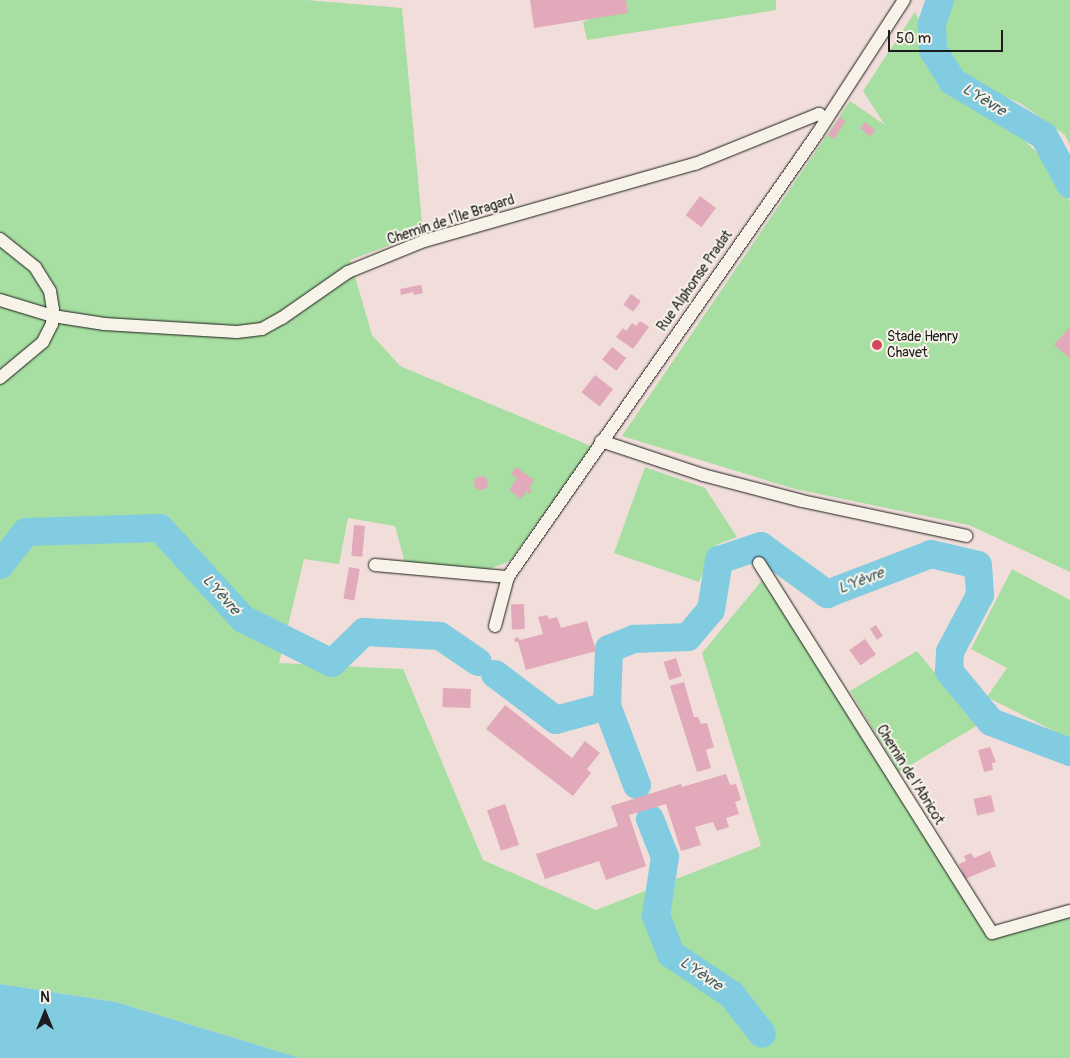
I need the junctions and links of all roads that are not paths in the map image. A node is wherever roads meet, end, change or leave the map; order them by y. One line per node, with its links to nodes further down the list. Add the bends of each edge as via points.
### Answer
1 (904, 0): 2 (street, Rue Alphonse Pradat)
2 (826, 119): 5 (street, Chemin de l'Île Bragard, via 819,114 694,164 424,241 348,272 262,329 237,332); 7 (street, Rue Alphonse Pradat)
3 (0, 239): 5 (street, via 35,267 50,291)
4 (0, 300): 5 (street, Chemin de l'Île Bragard)
5 (53, 316): 6 (street, via 43,342)
6 (0, 378)
7 (601, 441): 8 (street, via 703,475 802,501); 11 (street, Rue Alphonse Pradat)
8 (966, 536)
9 (759, 563): 13 (street, Chemin de l'Abricot, via 992,933)
10 (375, 565): 11 (street)
11 (508, 577): 12 (street, Rue Alphonse Pradat)
12 (495, 626)
13 (1070, 911)

